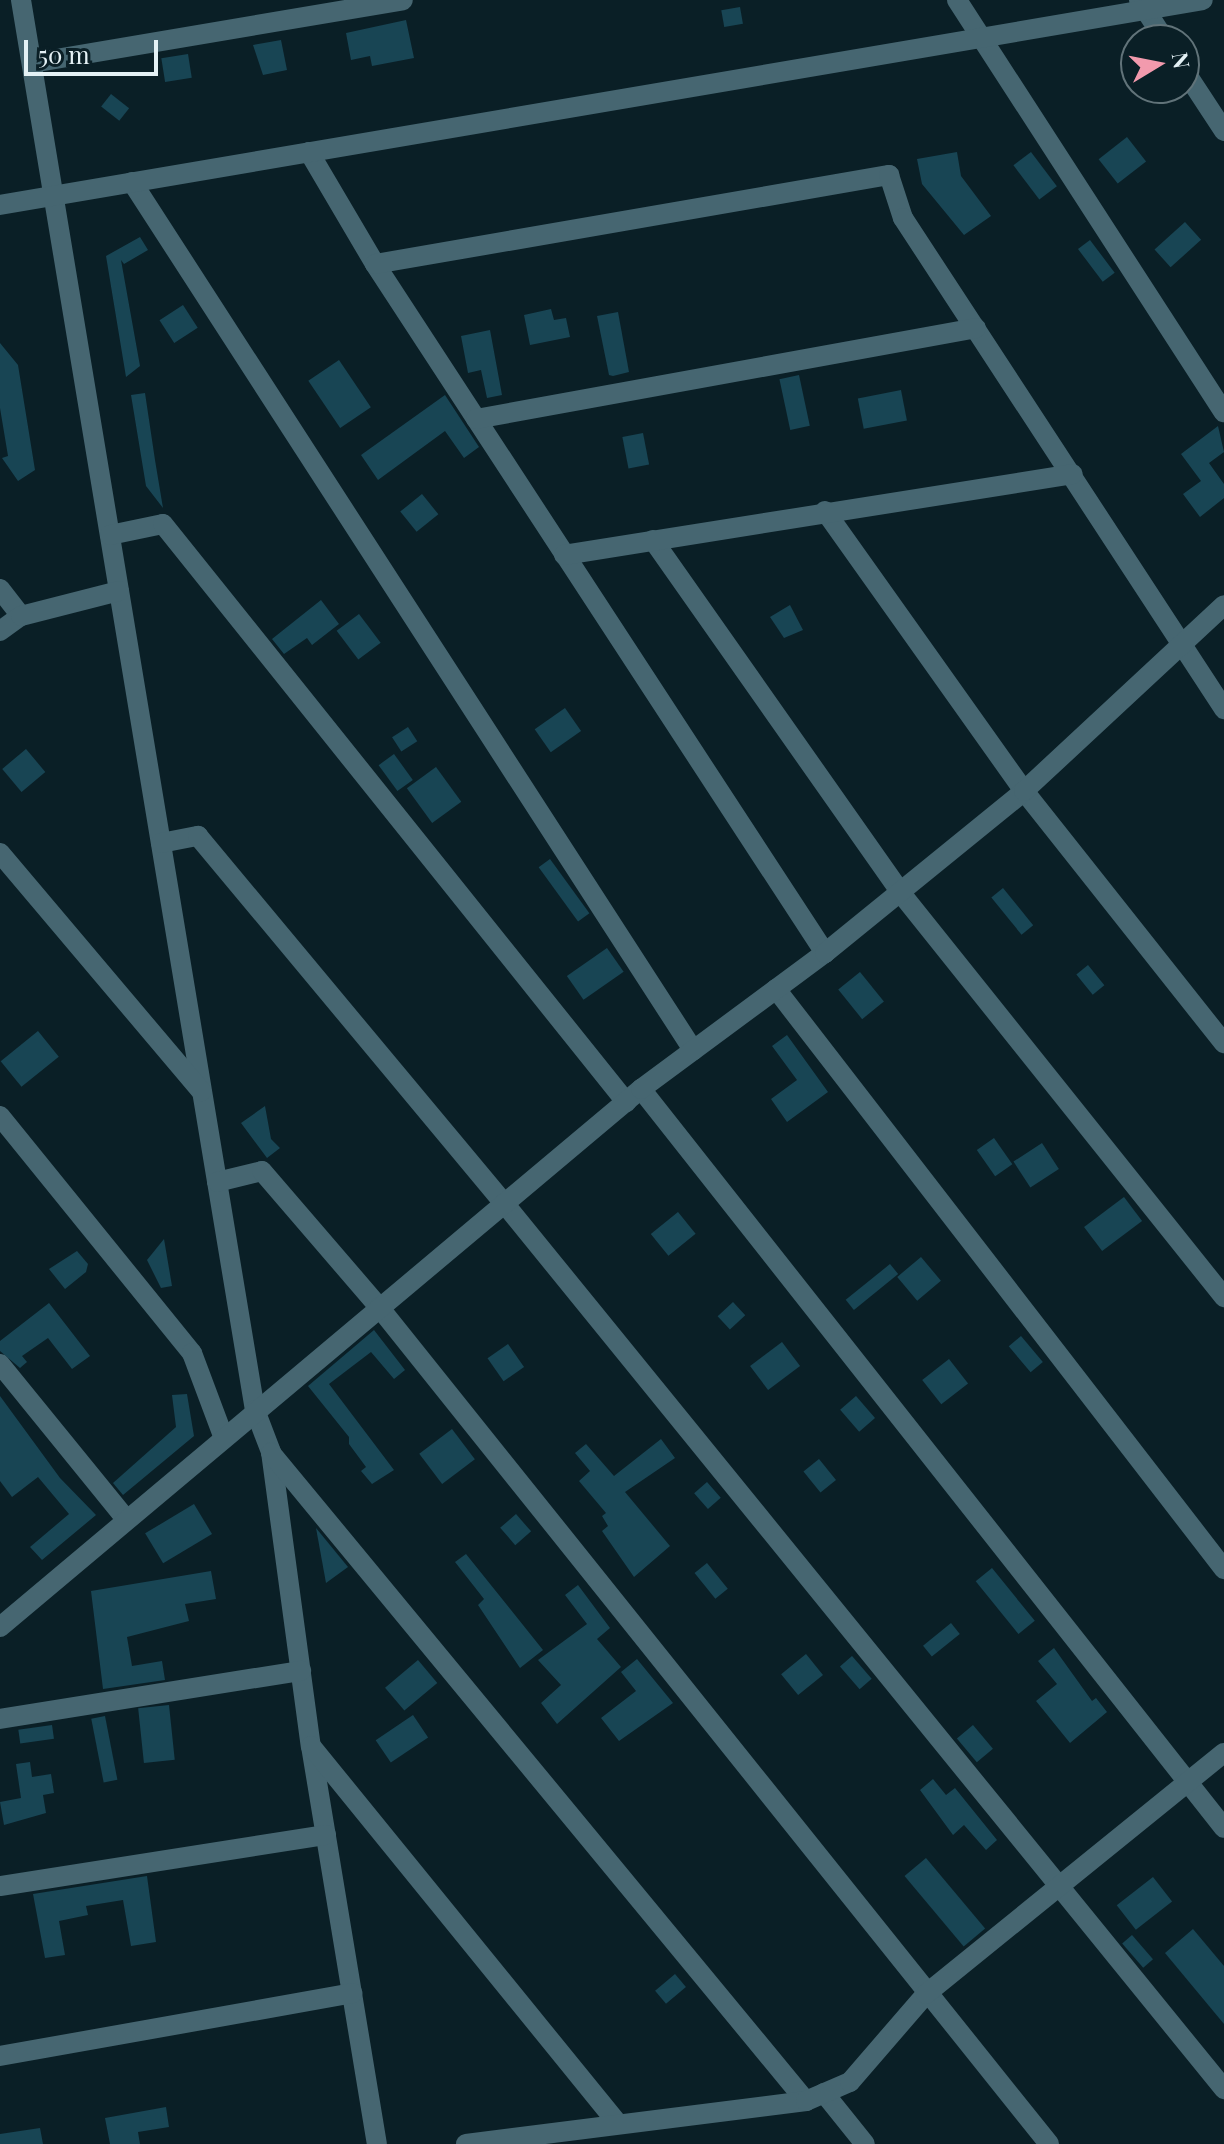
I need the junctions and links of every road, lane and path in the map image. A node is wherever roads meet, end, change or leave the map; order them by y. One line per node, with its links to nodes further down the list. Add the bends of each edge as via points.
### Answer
1 (403, 0): 9 (street)
2 (957, 0): 8 (street)
3 (1203, 0): 5 (street)
4 (22, 2): 6 (street); 9 (street)
5 (1142, 5): 7 (street); 8 (street)
6 (0, 7)
7 (1154, 24)
8 (982, 38): 12 (street); 18 (street)
9 (32, 63): 14 (street)
10 (1200, 94): 11 (street)
11 (1224, 131)
12 (309, 152): 13 (street); 16 (street)
13 (132, 182): 14 (street); 39 (street)
14 (54, 196): 15 (street); 22 (street)
15 (0, 205)
16 (375, 264): 17 (street, via 889,175 903,218); 19 (street)
17 (976, 328): 19 (street); 20 (street)
18 (1224, 412)
19 (476, 419): 24 (street)
20 (1073, 474): 21 (street); 30 (street)
21 (825, 511): 23 (street); 32 (street)
22 (110, 535): 26 (street); 41 (street, via 163,524)
23 (653, 540): 24 (street); 35 (street)
24 (564, 555): 36 (street)
25 (0, 589): 28 (street)
26 (119, 591): 28 (street); 33 (street)
27 (1224, 605): 30 (street)
28 (21, 616): 29 (street)
29 (0, 631)
30 (1183, 639): 31 (street); 32 (street)
31 (1224, 709)
32 (1024, 791): 35 (street); 38 (street)
33 (161, 843): 40 (street); 44 (street, via 198,836)
34 (0, 853): 40 (street)
35 (900, 892): 36 (street); 45 (street)
36 (825, 953): 37 (street)
37 (776, 989): 39 (street); 52 (street)
38 (1224, 1043)
39 (693, 1050): 41 (street)
40 (202, 1092): 43 (street)
41 (633, 1096): 44 (street); 58 (street)
42 (0, 1116): 49 (street, via 192,1353)
43 (217, 1182): 46 (street, via 262,1171); 48 (street)
44 (504, 1203): 46 (street); 61 (street)
45 (1224, 1297)
46 (379, 1307): 48 (street); 64 (street)
47 (0, 1364): 51 (street)
48 (255, 1410): 49 (street); 50 (street)
49 (223, 1436): 51 (street)
50 (271, 1452): 54 (street); 67 (street)
51 (125, 1518): 53 (street)
52 (1224, 1569)
53 (0, 1627)
54 (301, 1671): 55 (street); 56 (street)
55 (0, 1719)
56 (311, 1746): 60 (street); 68 (street)
57 (1224, 1753): 58 (street)
58 (1187, 1783): 59 (street); 61 (street)
59 (1224, 1828)
60 (326, 1835): 62 (street); 63 (street)
61 (1061, 1885): 64 (street); 66 (street)
62 (0, 1886)
63 (352, 1993): 65 (street); 69 (street)
64 (926, 1994): 67 (street, via 850,2082); 72 (street)
65 (0, 2056)
66 (1224, 2089)
67 (815, 2097): 68 (street); 71 (street)
68 (617, 2123): 70 (street)
69 (377, 2144)
70 (466, 2144)
71 (865, 2144)
72 (1049, 2144)

